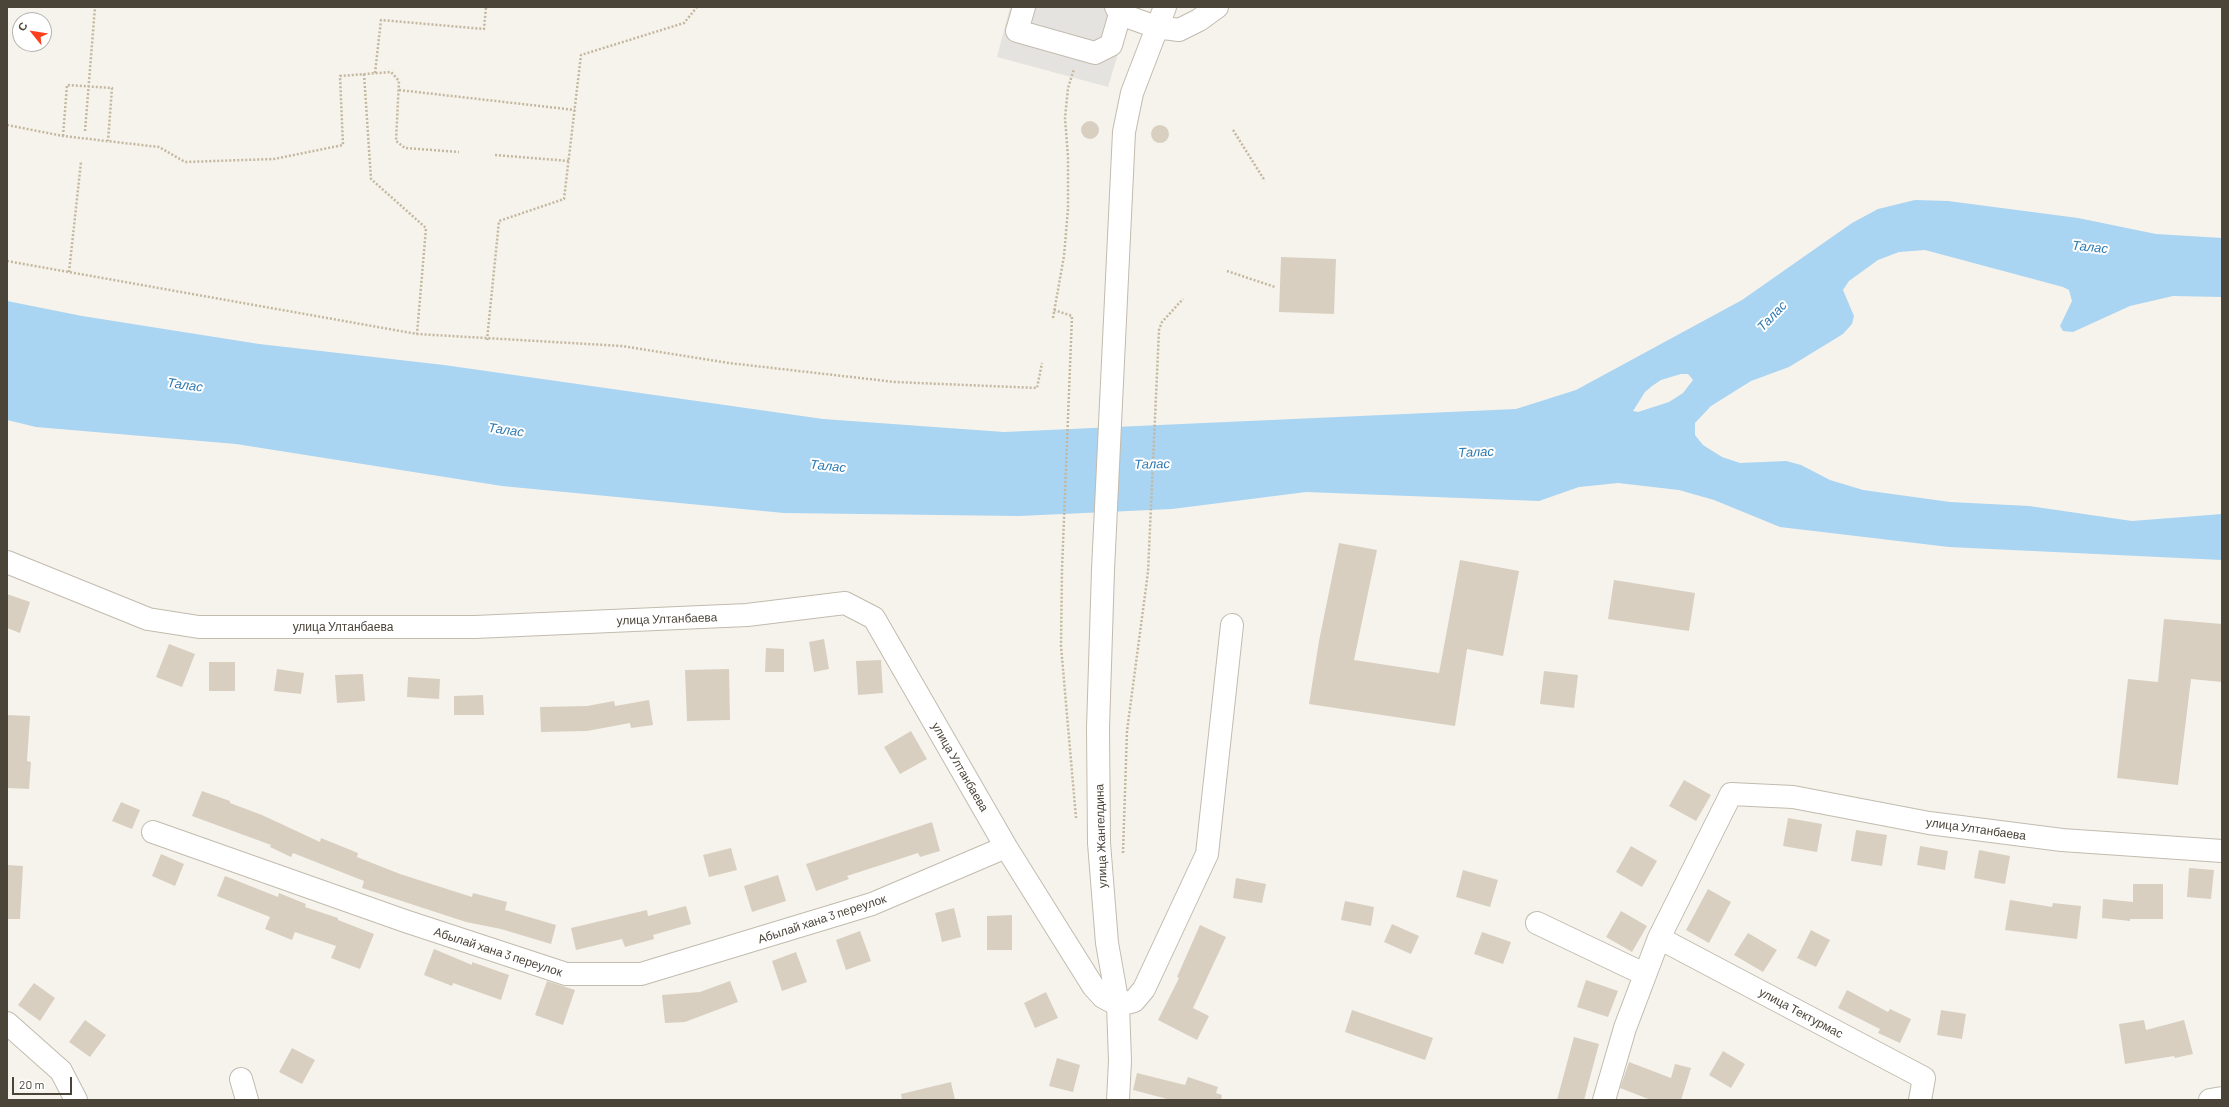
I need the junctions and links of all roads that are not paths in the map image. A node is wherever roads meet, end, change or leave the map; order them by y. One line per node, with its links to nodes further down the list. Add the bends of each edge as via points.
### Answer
1 (1024, 7): 4 (street, via 1017,31 1095,53 1111,45)
2 (1165, 7): 5 (street, улица Жангелдина)
3 (1217, 7): 5 (street, via 1179,30)
4 (1118, 11): 5 (street)
5 (1156, 27): 14 (street, улица Жангелдина, via 1132,93 1124,132 1103,570 1098,728 1099,843 1107,943)
6 (7, 562): 9 (street, улица Ултанбаева, via 148,619 198,627 476,627 747,615 844,603 874,618)
7 (1232, 625): 14 (street, via 1207,854 1144,989 1134,1001)
8 (153, 832): 9 (street, Абылай хана 3 переулок, via 405,921 566,974 641,974 872,904)
9 (1006, 847): 14 (street, улица Ултанбаева, via 1093,986 1102,997)
10 (2222, 851): 12 (street, улица Ултанбаева, via 2062,840 1929,823 1793,797 1731,794)
11 (1537, 923): 13 (street)
12 (1659, 938): 13 (street); 22 (street, улица Тектурмас, via 1924,1078)
13 (1644, 974): 21 (street)
14 (1118, 1005): 20 (street, улица Жангелдина)
15 (7, 1023): 18 (street, via 61,1071)
16 (241, 1079): 19 (street)
17 (2222, 1098): 23 (street)
18 (76, 1100)
19 (247, 1100)
20 (1118, 1100)
21 (1604, 1100)
22 (1920, 1100)
23 (2210, 1100)

